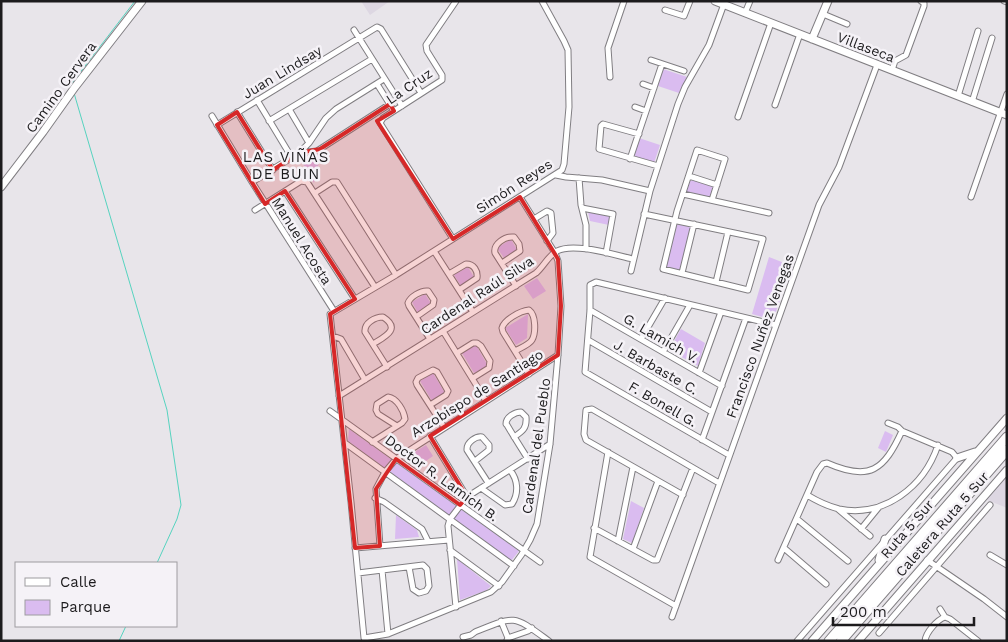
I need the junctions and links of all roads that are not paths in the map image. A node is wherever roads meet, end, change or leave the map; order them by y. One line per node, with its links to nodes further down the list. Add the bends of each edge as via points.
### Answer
1 (142, 1): 63 (main road, Camino Cervera)
2 (456, 1): 33 (street, La Cruz, via 426,45 442,78)
3 (542, 1): 58 (street, Simón Reyes, via 568,54 568,126 563,166)
4 (624, 1): 28 (street, via 608,48)
5 (690, 1): 11 (street, via 684,16)
6 (715, 1): 10 (main road, Villaseca)
7 (750, 1): 12 (street)
8 (828, 1): 13 (main road)
9 (921, 1): 26 (street, via 924,6 906,54 895,61)
10 (724, 4): 12 (main road, Villaseca); 56 (street, via 709,45 682,96)
11 (665, 10)
12 (745, 13): 14 (main road, Villaseca)
13 (823, 14): 15 (street); 21 (main road)
14 (771, 23): 18 (main road, Villaseca); 48 (street)
15 (848, 24)
16 (354, 30): 20 (street)
17 (978, 31): 35 (street)
18 (800, 34): 21 (main road, Villaseca); 39 (street)
19 (992, 38): 37 (street)
20 (359, 39): 22 (street); 33 (street, Juan Lindsay, via 374,28 380,28); 36 (street, Juan Lindsay)
21 (812, 39): 25 (main road, Villaseca)
22 (372, 59): 29 (street); 42 (street)
23 (651, 60): 24 (street)
24 (662, 64): 27 (street); 32 (street)
25 (877, 65): 26 (main road, Villaseca); 105 (street, Francisco Nuñez Venegas, via 839,167 819,205)
26 (892, 70): 35 (main road, Villaseca)
27 (684, 71)
28 (610, 77)
29 (384, 79): 30 (street); 40 (street)
30 (377, 84): 38 (street); 52 (street, via 336,109)
31 (643, 84): 32 (street)
32 (654, 88): 44 (street)
33 (421, 93): 40 (street, La Cruz)
34 (1007, 94): 46 (street)
35 (958, 96): 37 (main road, Villaseca)
36 (257, 100): 45 (street, Juan Lindsay); 49 (street)
37 (972, 102): 46 (main road, Villaseca)
38 (390, 104): 43 (street); 53 (street, via 317,151)
39 (776, 105)
40 (402, 106): 43 (street, La Cruz)
41 (635, 107): 44 (street)
42 (289, 109): 49 (street); 52 (street)
43 (394, 110): 80 (street, La Cruz, via 382,119 381,126)
44 (646, 111): 51 (street)
45 (237, 112): 50 (street, Juan Lindsay); 57 (street)
46 (1004, 114): 69 (street)
47 (212, 116): 50 (street, Manuel Acosta)
48 (738, 117)
49 (269, 121): 54 (street)
50 (217, 124): 61 (street, Manuel Acosta)
51 (639, 134): 55 (street); 55 (street, via 606,123 601,126 599,149)
52 (309, 143): 53 (street)
53 (299, 153): 54 (street)
54 (292, 158): 57 (street)
55 (630, 159): 56 (street)
56 (658, 166): 65 (street)
57 (273, 170): 61 (street)
58 (556, 175): 60 (street); 68 (street, Simón Reyes)
59 (689, 176): 62 (street); 62 (street, via 697,150 725,159); 67 (street)
60 (579, 178): 65 (street); 72 (street)
61 (252, 182): 71 (street, Manuel Acosta)
62 (717, 185): 70 (street)
63 (1, 187)
64 (286, 191): 66 (street, via 306,181); 71 (street); 97 (street)
65 (650, 191): 75 (street)
66 (315, 193): 91 (street, via 337,182); 94 (street)
67 (683, 194): 70 (street); 77 (street)
68 (520, 197): 76 (street, Cardenal del Pueblo); 80 (street, Simón Reyes)
69 (971, 197)
70 (712, 200): 74 (street)
71 (265, 204): 73 (street); 102 (street, Manuel Acosta)
72 (582, 208): 82 (street); 85 (street, via 613,214)
73 (255, 210)
74 (769, 213)
75 (644, 214): 77 (street); 86 (street)
76 (534, 219): 81 (street, Cardenal del Pueblo); 81 (street, via 548,211 551,213 552,233)
77 (675, 220): 78 (street); 89 (street, via 664,269)
78 (694, 224): 79 (street); 89 (street)
79 (728, 232): 92 (street); 92 (street, via 763,239 748,290)
80 (453, 239): 83 (street, Simón Reyes)
81 (548, 240): 84 (street, Cardenal del Pueblo)
82 (586, 249): 84 (street, via 568,248); 85 (street)
83 (434, 251): 90 (street); 91 (street, Simón Reyes)
84 (555, 252): 93 (street, Cardenal Raúl Silva, via 538,271); 115 (street, Cardenal del Pueblo, via 561,298)
85 (606, 253): 86 (street)
86 (633, 259): 88 (street)
87 (502, 263): 87 (street, via 494,251 495,247 508,237 514,237 520,251); 93 (street)
88 (631, 271)
89 (682, 273): 92 (street)
90 (449, 274): 95 (street); 95 (street, via 466,264 474,267 477,278)
91 (396, 275): 94 (street, Simón Reyes)
92 (716, 282)
93 (516, 286): 100 (street, Cardenal Raúl Silva)
94 (376, 287): 97 (street, Simón Reyes)
95 (459, 290): 100 (street)
96 (664, 298): 98 (street); 99 (street, via 596,282 589,286); 109 (street)
97 (355, 299): 102 (street, Simón Reyes)
98 (690, 305): 101 (street); 113 (street)
99 (590, 310): 109 (street, G. Lamich V.); 110 (street)
100 (473, 312): 106 (street, Cardenal Raúl Silva)
101 (720, 312): 104 (street); 117 (street)
102 (332, 313): 107 (street, Cardenal del Pueblo)
103 (416, 317): 103 (street, via 409,300 422,291 428,291 434,300 433,305); 108 (street)
104 (746, 318): 105 (street); 121 (street)
105 (776, 325): 144 (street, Francisco Nuñez Venegas)
106 (443, 331): 108 (street, Cardenal Raúl Silva); 114 (street)
107 (332, 336): 120 (street, via 341,339); 122 (street, Cardenal del Pueblo)
108 (430, 339): 116 (street, Cardenal Raúl Silva)
109 (641, 339): 113 (street, G. Lamich V.)
110 (588, 340): 126 (street, J. Barbaste C.); 136 (street, F. Bonell G., via 585,372)
111 (373, 344): 111 (street, via 365,327 383,317 391,331); 116 (street)
112 (515, 352): 112 (street, via 502,327 529,310 534,317 532,338); 118 (street)
113 (663, 352): 117 (street, G. Lamich V.)
114 (457, 353): 119 (street); 119 (street, via 472,343 480,344 490,361 489,368)
115 (558, 356): 118 (street, Arzobispo de Santiago); 139 (street, Cardenal del Pueblo)
116 (387, 366): 120 (street, Cardenal Raúl Silva)
117 (699, 373): 121 (street, G. Lamich V.)
118 (529, 374): 123 (street, Arzobispo de Santiago)
119 (472, 378): 123 (street)
120 (365, 380): 122 (street, Cardenal Raúl Silva)
121 (722, 386): 126 (street)
122 (340, 396): 128 (street, Cardenal del Pueblo)
123 (486, 401): 131 (street, Arzobispo de Santiago)
124 (430, 405): 124 (street, via 416,382 433,370 438,372 448,391); 131 (street)
125 (330, 411): 128 (street, Doctor R. Lamich B.)
126 (712, 412): 136 (street)
127 (1007, 418): 142 (main road, Caletera Ruta 5 Sur)
128 (342, 420): 137 (street, Cardenal del Pueblo); 138 (street, Doctor R. Lamich B.)
129 (888, 423): 132 (street)
130 (397, 426): 130 (street, via 405,415 395,399 388,397 377,404 376,410); 138 (street)
131 (444, 427): 133 (street, Arzobispo de Santiago)
132 (902, 431): 140 (street); 159 (street, via 885,462 875,469 857,472 823,464)
133 (430, 436): 146 (street, Arzobispo de Santiago); 160 (street)
134 (514, 436): 134 (street, via 506,421 521,412 526,415 526,426); 147 (street)
135 (1007, 437): 212 (highway, Ruta 5 Sur)
136 (702, 440): 144 (street, F. Bonell G.)
137 (345, 442): 153 (street, Doctor R. Lamich B.); 176 (street, Cardenal del Pueblo)
138 (372, 442): 146 (street, Doctor R. Lamich B.)
139 (550, 444): 147 (street); 180 (street, Cardenal del Pueblo, via 537,524)
140 (938, 445): 145 (street); 164 (street, via 928,468 911,489)
141 (1007, 450): 213 (highway, Ruta 5 Sur)
142 (978, 451): 145 (main road); 187 (main road, Caletera Ruta 5 Sur)
143 (608, 452): 149 (street); 150 (street, via 584,437 587,409); 168 (street)
144 (729, 455): 155 (street, Francisco Nuñez Venegas)
145 (957, 458): 171 (street)
146 (396, 459): 153 (street, Arzobispo de Santiago); 162 (street, Doctor R. Lamich B.)
147 (528, 459): 151 (street)
148 (474, 461): 148 (street, via 467,446 482,437 489,450); 156 (street)
149 (633, 467): 154 (street); 174 (street)
150 (693, 468): 155 (street); 158 (street)
151 (510, 470): 156 (street); 157 (street, via 517,485 512,504 505,505)
152 (1007, 470): 184 (main road, Caletera Ruta 5 Sur)
153 (385, 472): 161 (street, Arzobispo de Santiago, via 376,487); 166 (street, Doctor R. Lamich B.)
154 (658, 481): 158 (street); 178 (street)
155 (719, 483): 195 (street, Francisco Nuñez Venegas)
156 (488, 484): 157 (street)
157 (481, 488): 160 (street)
158 (683, 495): 178 (street, via 657,560)
159 (807, 495): 165 (street); 167 (street)
160 (467, 497): 162 (street)
161 (376, 498): 173 (street, via 422,529); 175 (street)
162 (460, 505): 166 (street); 180 (street, Doctor R. Lamich B.)
163 (990, 505): 189 (street)
164 (879, 507): 165 (street); 169 (street)
165 (838, 508): 169 (street)
166 (450, 519): 172 (street); 188 (street, Doctor R. Lamich B.)
167 (797, 519): 177 (street); 183 (street)
168 (594, 528): 174 (street); 195 (street, via 590,556)
169 (861, 530): 170 (street)
170 (870, 536)
171 (885, 539): 187 (main road); 210 (street)
172 (449, 540): 173 (street); 179 (street)
173 (428, 541): 175 (street)
174 (618, 541): 178 (street)
175 (380, 546): 176 (street)
176 (355, 548): 192 (street, Cardenal del Pueblo)
177 (784, 548): 182 (street); 193 (street)
178 (633, 549)
179 (450, 550): 194 (street); 196 (street)
180 (524, 551): 185 (street, Doctor R. Lamich B.); 188 (street, Cardenal del Pueblo)
181 (990, 555): 186 (street)
182 (778, 560)
183 (848, 560)
184 (927, 560): 189 (street); 214 (main road, Caletera Ruta 5 Sur)
185 (540, 562)
186 (1006, 563)
187 (878, 564): 211 (main road, Caletera Ruta 5 Sur)
188 (514, 566): 194 (street, Cardenal del Pueblo)
189 (936, 566): 198 (street); 203 (street)
190 (409, 567): 190 (street, via 423,565 427,568 429,586 426,591 419,593 413,589); 191 (street)
191 (382, 570): 192 (street); 204 (street)
192 (358, 573): 204 (street, Cardenal del Pueblo, via 364,638)
193 (826, 584)
194 (499, 586): 196 (street, Cardenal del Pueblo)
195 (676, 606): 199 (street, Francisco Nuñez Venegas)
196 (456, 607): 204 (street, Cardenal del Pueblo)
197 (940, 609): 200 (street)
198 (1006, 616)
199 (672, 617)
200 (944, 617): 205 (street); 215 (street)
201 (501, 621): 202 (street, via 517,620); 207 (street, via 475,632); 208 (street)
202 (532, 628): 208 (street); 209 (street)
203 (878, 633)
204 (388, 634)
205 (972, 636): 216 (street); 217 (street)
206 (463, 637): 207 (street)
207 (471, 638)
208 (508, 639)
209 (549, 641)
210 (797, 641)
211 (812, 641)
212 (829, 641)
213 (841, 641)
214 (858, 641)
215 (925, 641)
216 (967, 641)
217 (978, 641)

